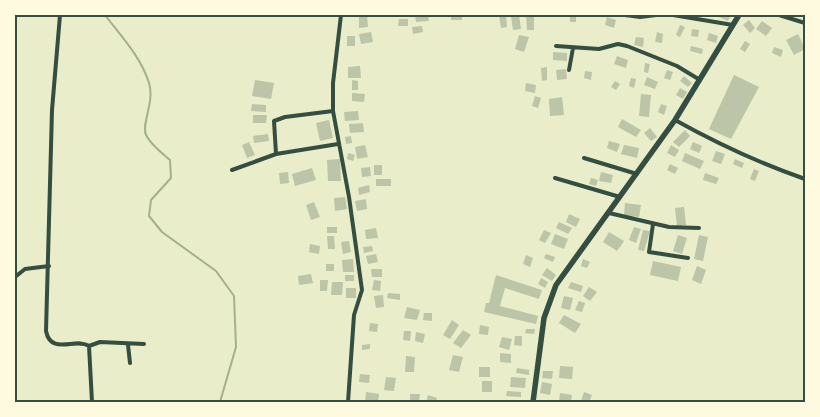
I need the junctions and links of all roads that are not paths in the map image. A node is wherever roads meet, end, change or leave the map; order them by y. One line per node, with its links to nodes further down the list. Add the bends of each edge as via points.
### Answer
1 (60, 15): 28 (street, via 52,110)
2 (341, 15): 14 (street, via 333,83)
3 (625, 15): 4 (street)
4 (656, 15)
5 (673, 15): 9 (street)
6 (739, 15): 9 (main road)
7 (779, 15): 8 (street)
8 (805, 22)
9 (733, 25): 13 (main road)
10 (556, 46): 11 (street)
11 (573, 48): 12 (street); 13 (street, via 627,46 677,66)
12 (569, 70)
13 (700, 80): 15 (main road)
14 (334, 111): 16 (street); 17 (street, via 274,121)
15 (675, 120): 20 (main road); 22 (street, via 762,164)
16 (338, 144): 17 (street); 35 (street, via 347,181 362,287 354,315)
17 (276, 154): 19 (street)
18 (584, 158): 20 (street)
19 (232, 170)
20 (637, 174): 23 (main road)
21 (555, 178): 23 (street)
22 (805, 179)
23 (620, 197): 24 (main road)
24 (609, 213): 25 (street); 36 (main road, via 552,293 544,318)
25 (653, 224): 26 (street); 27 (street, via 650,252)
26 (699, 228)
27 (688, 258)
28 (49, 266): 29 (street, via 25,269); 32 (street, via 47,335 58,345 84,343)
29 (15, 277)
30 (144, 344): 31 (street)
31 (128, 345): 32 (street, via 100,342); 33 (street)
32 (89, 346): 34 (street)
33 (130, 363)
34 (92, 402)
35 (348, 402)
36 (533, 402)

